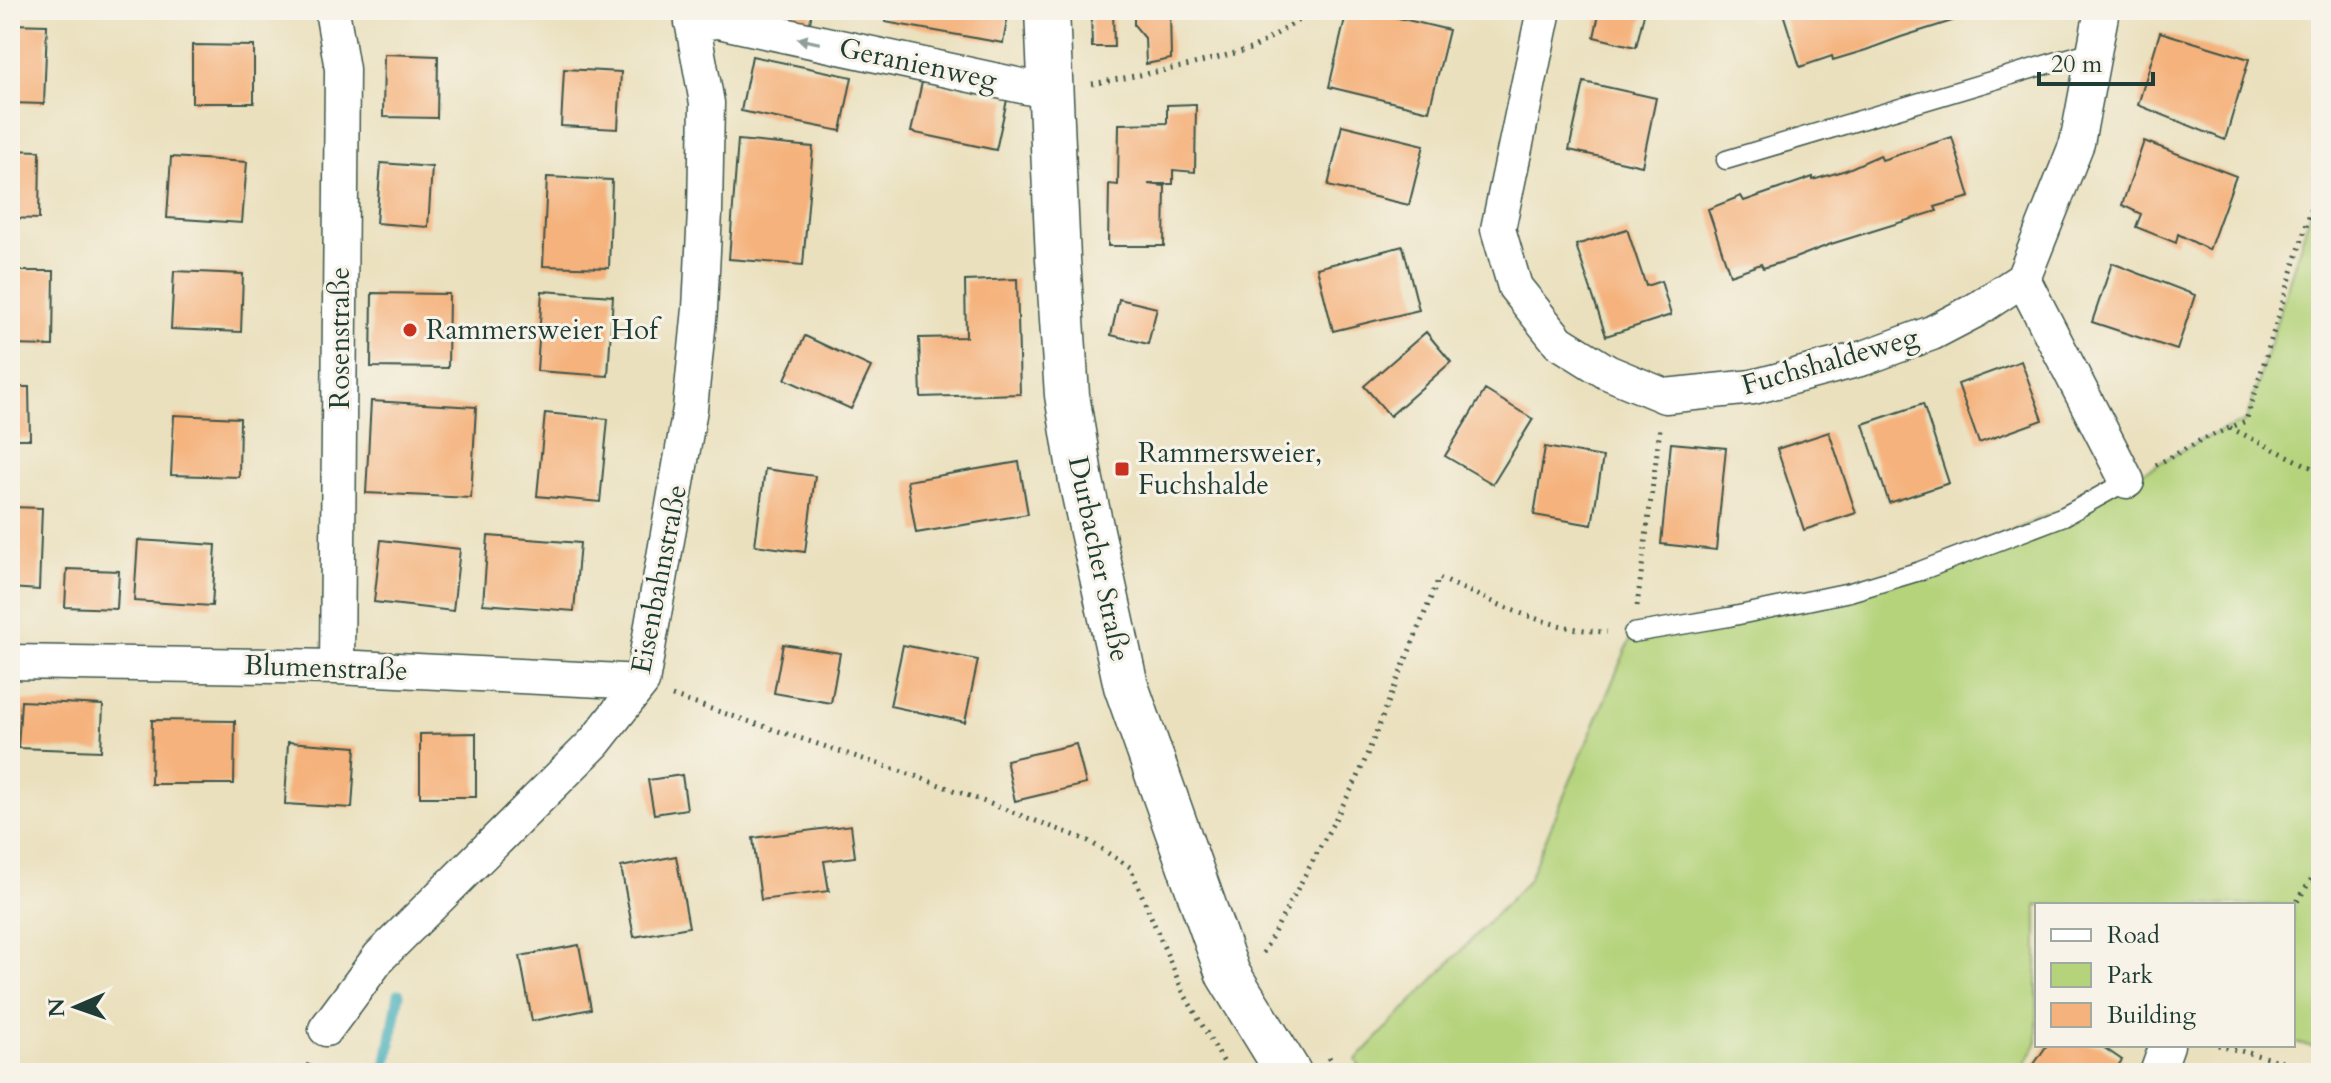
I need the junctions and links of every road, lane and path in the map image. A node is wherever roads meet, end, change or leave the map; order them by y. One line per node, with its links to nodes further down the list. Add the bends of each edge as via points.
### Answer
1 (332, 10): 18 (street, Rosenstraße, via 342,69)
2 (1047, 10): 8 (street, Durbacher Straße)
3 (1302, 10): 8 (path, via 1302,18 1254,48)
4 (1544, 10): 12 (street, Fuchshaldeweg, via 1498,229 1515,287 1559,342 1607,372)
5 (2102, 10): 7 (street)
6 (691, 17): 8 (street, Geranienweg, one-way to 6); 19 (street, Eisenbahnstraße, via 707,103 700,309 690,409)
7 (2095, 50): 9 (lane); 11 (street, via 2077,143)
8 (1050, 92): 28 (street, Durbacher Straße, via 1067,395 1126,686 1228,974)
9 (1726, 160)
10 (2321, 178): 13 (path, via 2246,421)
11 (2023, 279): 12 (street, Fuchshaldeweg, via 1932,333 1864,358 1753,387); 15 (street)
12 (1665, 396): 16 (path)
13 (2229, 428): 14 (path); 15 (path)
14 (2321, 472)
15 (2127, 481): 16 (lane, via 2064,516 1920,571 1850,592)
16 (1633, 633): 22 (path, via 1582,632 1525,617 1439,578 1358,777)
17 (10, 662): 18 (street, Blumenstraße)
18 (337, 667): 19 (street, Blumenstraße)
19 (642, 682): 23 (street, Eisenbahnstraße, via 594,743 380,956); 27 (path, via 1087,840 1130,867 1183,992)
20 (2321, 864): 21 (path)
21 (2295, 905)
22 (1265, 952)
23 (326, 1029)
24 (2166, 1047): 29 (street)
25 (2226, 1047): 26 (path)
26 (2321, 1072)
27 (1230, 1073)
28 (1289, 1073)
29 (2157, 1073)

